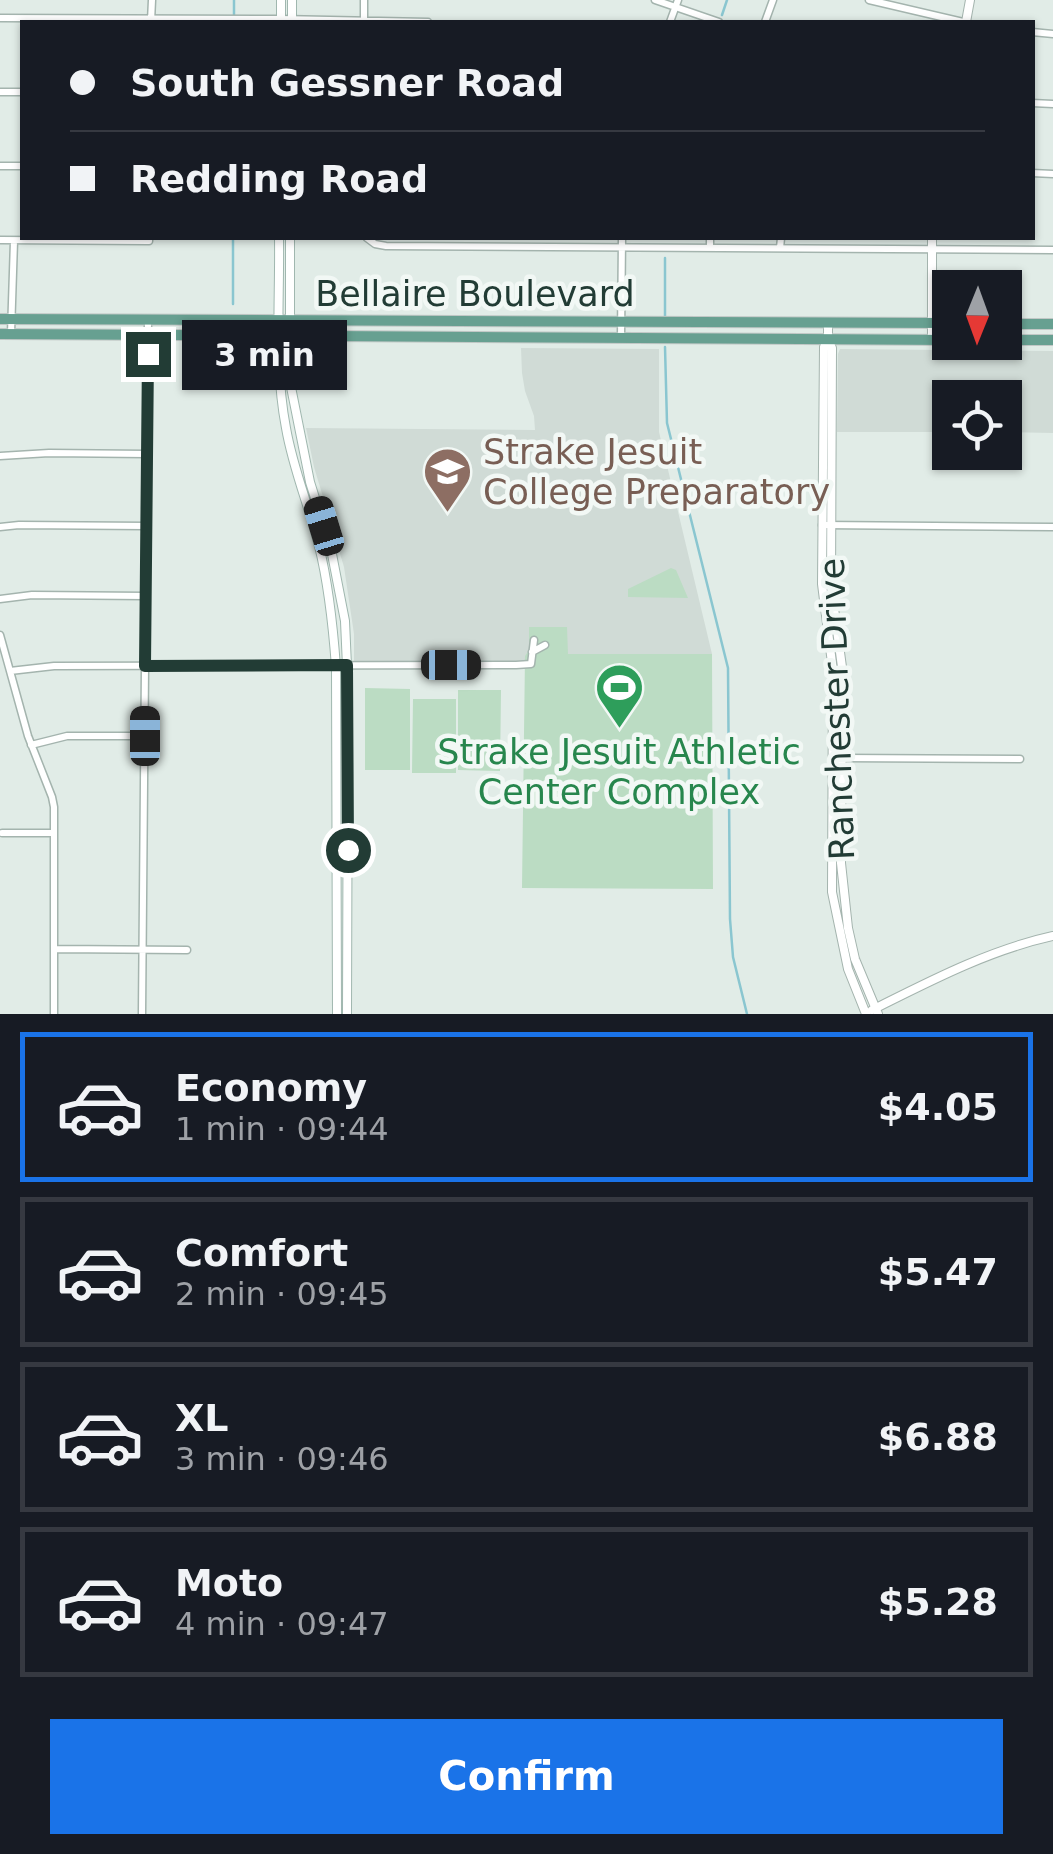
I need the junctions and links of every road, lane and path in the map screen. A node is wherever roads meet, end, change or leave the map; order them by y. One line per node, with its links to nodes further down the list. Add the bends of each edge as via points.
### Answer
1 (152, 0): 6 (street)
2 (654, 0): 4 (street)
3 (868, 0): 9 (street)
4 (677, 4): 8 (street)
5 (0, 18): 6 (street)
6 (152, 20): 7 (street)
7 (257, 20)
8 (714, 20)
9 (955, 20)
10 (0, 240): 11 (street)
11 (14, 240): 12 (street); 30 (street)
12 (20, 240)
13 (280, 240): 32 (main road)
14 (290, 240): 32 (main road)
15 (372, 240): 21 (street, via 386,246)
16 (550, 240): 22 (street)
17 (622, 240): 23 (street)
18 (710, 240): 24 (street)
19 (781, 240): 25 (street)
20 (932, 240): 26 (main road)
21 (479, 242): 22 (street)
22 (550, 247): 23 (street)
23 (621, 248): 24 (street); 35 (street)
24 (710, 248): 25 (street)
25 (780, 248): 26 (street)
26 (932, 249): 27 (street); 28 (main road)
27 (1053, 250)
28 (932, 270)
29 (0, 319): 30 (main road, Bellaire Boulevard)
30 (14, 319): 31 (main road, Bellaire Boulevard); 40 (street)
31 (148, 320): 32 (main road, Bellaire Boulevard); 41 (street)
32 (284, 321): 33 (main road, Bellaire Boulevard); 42 (main road)
33 (429, 322): 34 (main road, Bellaire Boulevard); 43 (main road)
34 (528, 322): 35 (main road, Bellaire Boulevard); 44 (main road)
35 (621, 322): 36 (main road, Bellaire Boulevard); 45 (street)
36 (828, 324): 37 (main road, Bellaire Boulevard); 47 (main road, Ranchester Drive)
37 (932, 324)
38 (1022, 327): 39 (main road)
39 (1051, 332): 46 (main road)
40 (6, 334): 41 (main road, Bellaire Boulevard)
41 (148, 335): 42 (main road, Bellaire Boulevard); 54 (street)
42 (284, 336): 43 (main road, Bellaire Boulevard); 50 (main road); 51 (main road, via 280,384)
43 (429, 337): 44 (main road, Bellaire Boulevard)
44 (528, 338): 45 (main road, Bellaire Boulevard)
45 (621, 338): 47 (main road, Bellaire Boulevard)
46 (1022, 338)
47 (828, 339): 48 (main road, Bellaire Boulevard); 49 (main road, Ranchester Drive)
48 (932, 340)
49 (827, 391): 52 (main road, Ranchester Drive); 53 (main road, Ranchester Drive)
50 (298, 426): 51 (main road); 66 (main road, via 331,549)
51 (286, 428): 68 (main road, via 328,585)
52 (822, 430): 53 (main road); 57 (main road, Ranchester Drive)
53 (832, 431): 57 (main road, Ranchester Drive)
54 (147, 454): 55 (street); 56 (street)
55 (4, 455)
56 (146, 526): 59 (street); 60 (street)
57 (827, 526): 58 (street); 70 (main road, Ranchester Drive)
58 (1053, 527)
59 (0, 528)
60 (146, 596): 61 (street); 67 (street)
61 (0, 599)
62 (0, 635): 69 (street)
63 (534, 640): 65 (street)
64 (545, 645): 65 (street)
65 (532, 653): 66 (street, via 531,664 516,665)
66 (347, 665): 68 (street); 74 (main road)
67 (145, 666): 68 (street); 69 (street); 71 (street)
68 (336, 666): 73 (main road)
69 (10, 671): 72 (street)
70 (837, 688): 75 (main road, Ranchester Drive); 77 (main road, Ranchester Drive)
71 (145, 736): 72 (street, via 67,736); 87 (street)
72 (31, 744): 81 (street, via 52,796)
73 (336, 745): 74 (main road); 78 (main road)
74 (348, 746): 79 (main road)
75 (841, 758): 76 (street); 77 (main road, Ranchester Drive)
76 (1020, 759)
77 (836, 778): 84 (main road, Ranchester Drive, via 832,892)
78 (336, 814): 79 (main road); 82 (main road)
79 (348, 814): 83 (main road)
80 (2, 833): 81 (street)
81 (54, 833): 86 (street)
82 (337, 882): 83 (main road); 89 (main road)
83 (348, 882): 89 (main road)
84 (843, 929): 90 (main road, Ranchester Drive); 95 (main road, Ranchester Drive)
85 (1053, 936): 90 (main road, via 954,970)
86 (55, 949): 87 (street); 91 (street)
87 (143, 950): 88 (street); 92 (street)
88 (188, 950)
89 (342, 952): 93 (main road); 94 (main road)
90 (876, 1011): 95 (main road)
91 (54, 1014)
92 (142, 1014)
93 (337, 1014)
94 (347, 1014)
95 (865, 1014)

